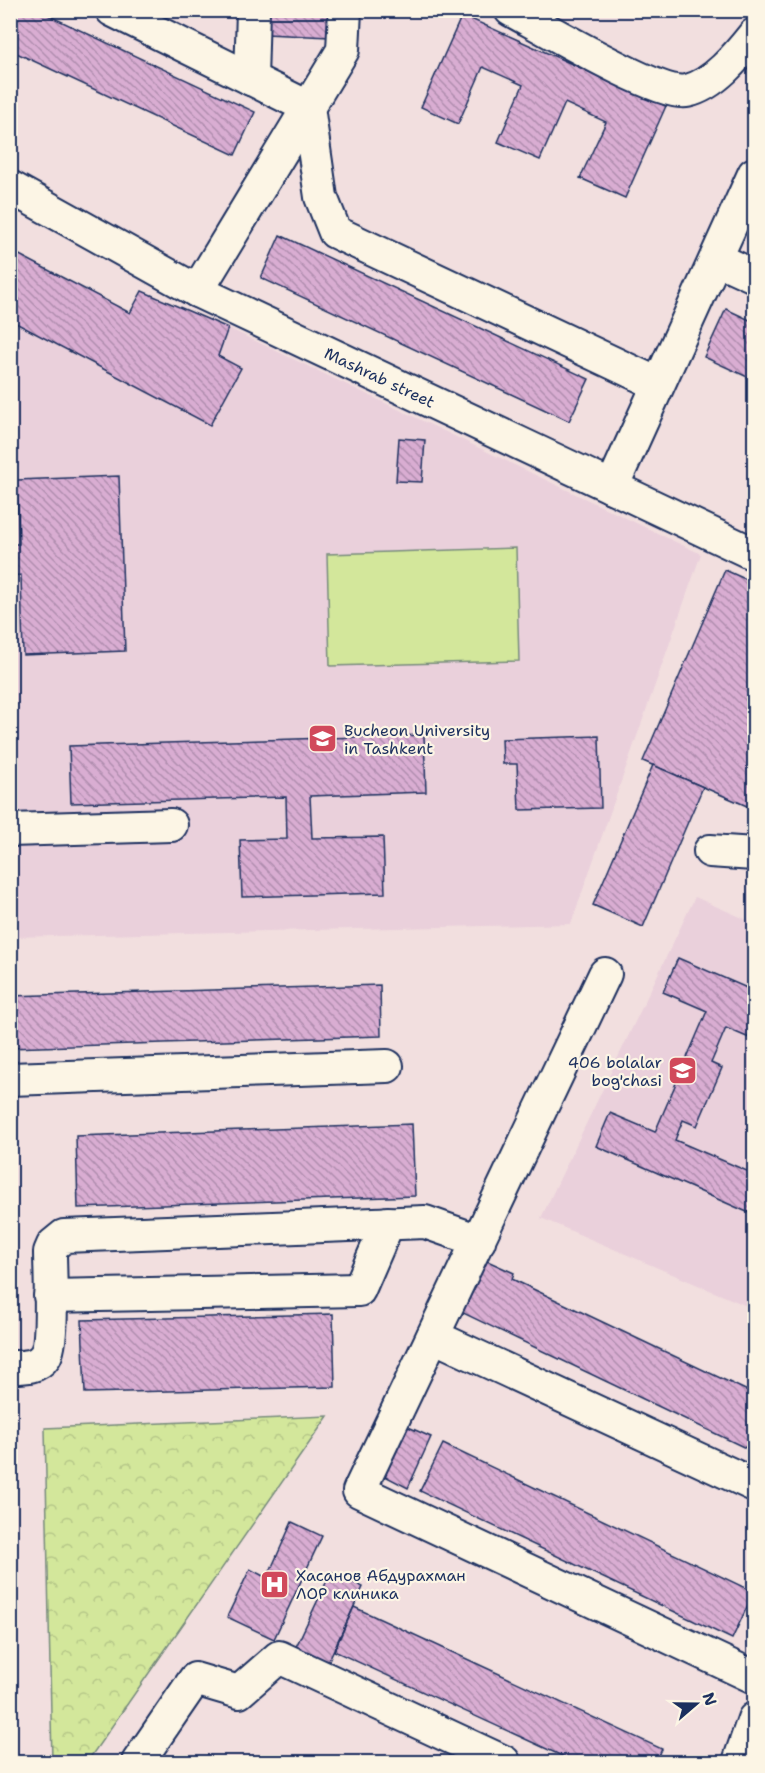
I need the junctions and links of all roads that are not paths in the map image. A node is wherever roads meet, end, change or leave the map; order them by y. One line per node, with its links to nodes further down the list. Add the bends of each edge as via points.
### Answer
1 (112, 10): 6 (street)
2 (253, 10): 6 (street)
3 (345, 10): 7 (street, via 343,50)
4 (511, 10): 5 (street, via 654,85 686,92 711,79)
5 (754, 36)
6 (251, 79): 7 (street)
7 (308, 107): 12 (street); 13 (street, via 321,197 335,232)
8 (754, 174): 10 (street)
9 (10, 187): 12 (street, Mashrab street)
10 (717, 259): 11 (street); 13 (street)
11 (754, 276)
12 (196, 291): 14 (street, Mashrab street)
13 (658, 384): 14 (street)
14 (612, 487): 15 (street, Mashrab street)
15 (754, 554)
16 (171, 825): 17 (street)
17 (10, 830)
18 (710, 851): 19 (street)
19 (754, 854)
20 (605, 974): 24 (street)
21 (387, 1066): 22 (street)
22 (10, 1079)
23 (388, 1223): 24 (street, via 425,1222); 25 (street, via 359,1290); 25 (street, via 71,1234 58,1239 50,1252)
24 (479, 1241): 26 (street)
25 (50, 1296): 27 (street, via 45,1356 32,1365)
26 (433, 1336): 28 (street); 29 (street, via 360,1491)
27 (10, 1367)
28 (754, 1485)
29 (754, 1677)
30 (754, 1719): 33 (street)
31 (138, 1762): 32 (street, via 195,1679 239,1692 279,1657)
32 (504, 1762)
33 (738, 1762)

